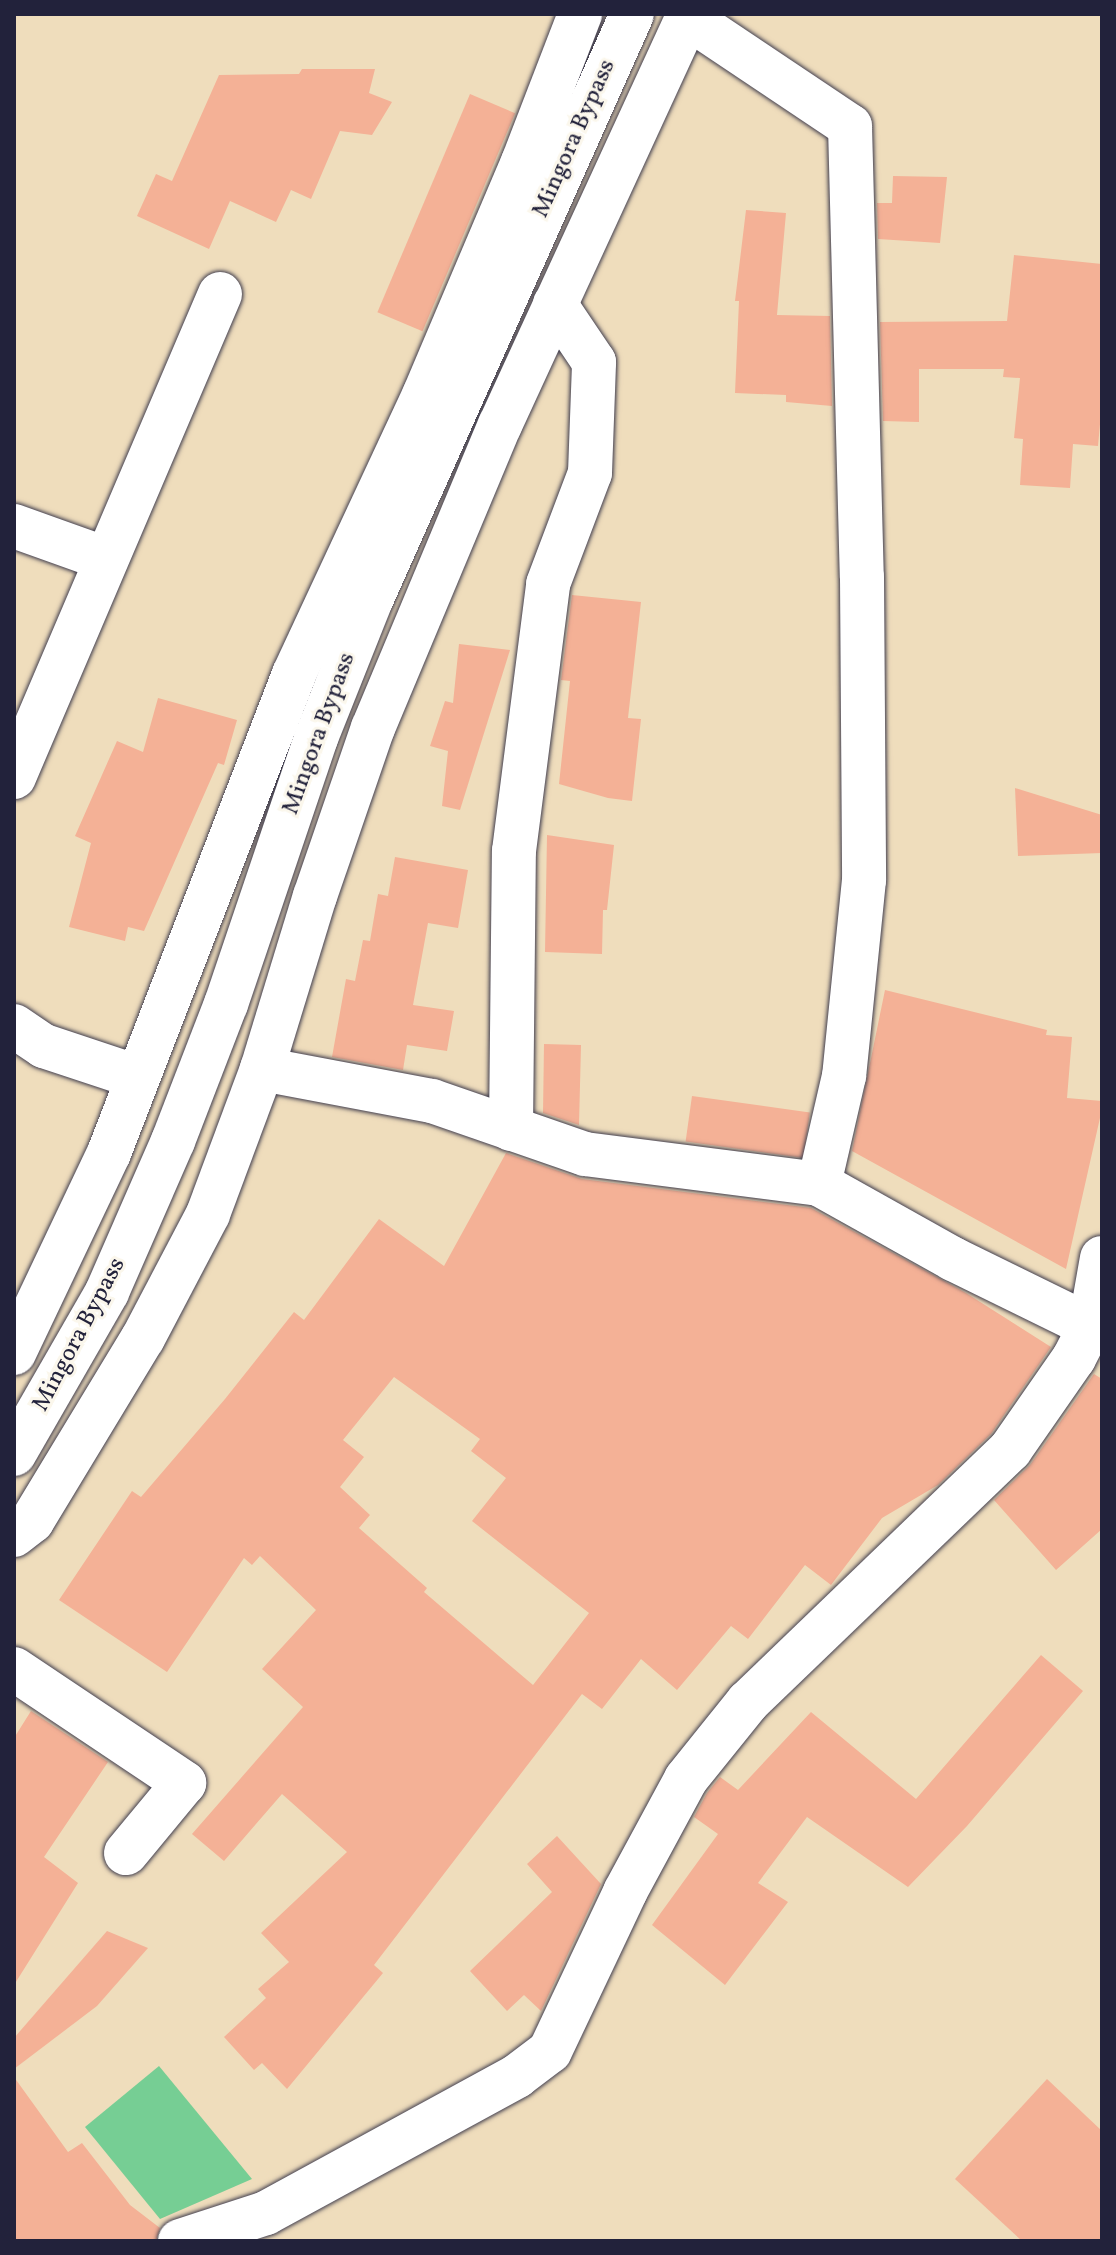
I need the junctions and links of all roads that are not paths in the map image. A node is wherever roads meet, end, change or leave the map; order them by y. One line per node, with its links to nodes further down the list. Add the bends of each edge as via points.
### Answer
1 (580, 14): 11 (main road, via 424,395 294,674)
2 (632, 14): 17 (main road, Mingora Bypass, via 371,600 316,738 179,1128 107,1292)
3 (688, 16): 5 (main road); 13 (main road, via 850,126 864,880 844,1076)
4 (220, 294): 7 (main road)
5 (555, 304): 10 (main road, via 373,728); 12 (main road, via 594,362 590,473 548,584 514,851)
6 (14, 526): 7 (main road)
7 (106, 559): 8 (main road)
8 (14, 777)
9 (24, 1048): 11 (main road)
10 (262, 1069): 12 (main road, via 432,1101); 18 (main road, via 208,1214 143,1338 32,1521)
11 (137, 1077): 16 (main road, via 109,1153)
12 (511, 1129): 13 (main road, via 585,1154)
13 (819, 1184): 15 (main road, via 953,1259)
14 (1102, 1258): 15 (main road)
15 (1096, 1329): 21 (main road, via 1010,1450 748,1702 686,1779 625,1892 550,2051)
16 (14, 1353)
17 (14, 1454)
18 (14, 1535)
19 (14, 1669): 20 (main road, via 184,1783)
20 (126, 1853)
21 (277, 2227): 22 (main road)
22 (180, 2241)

